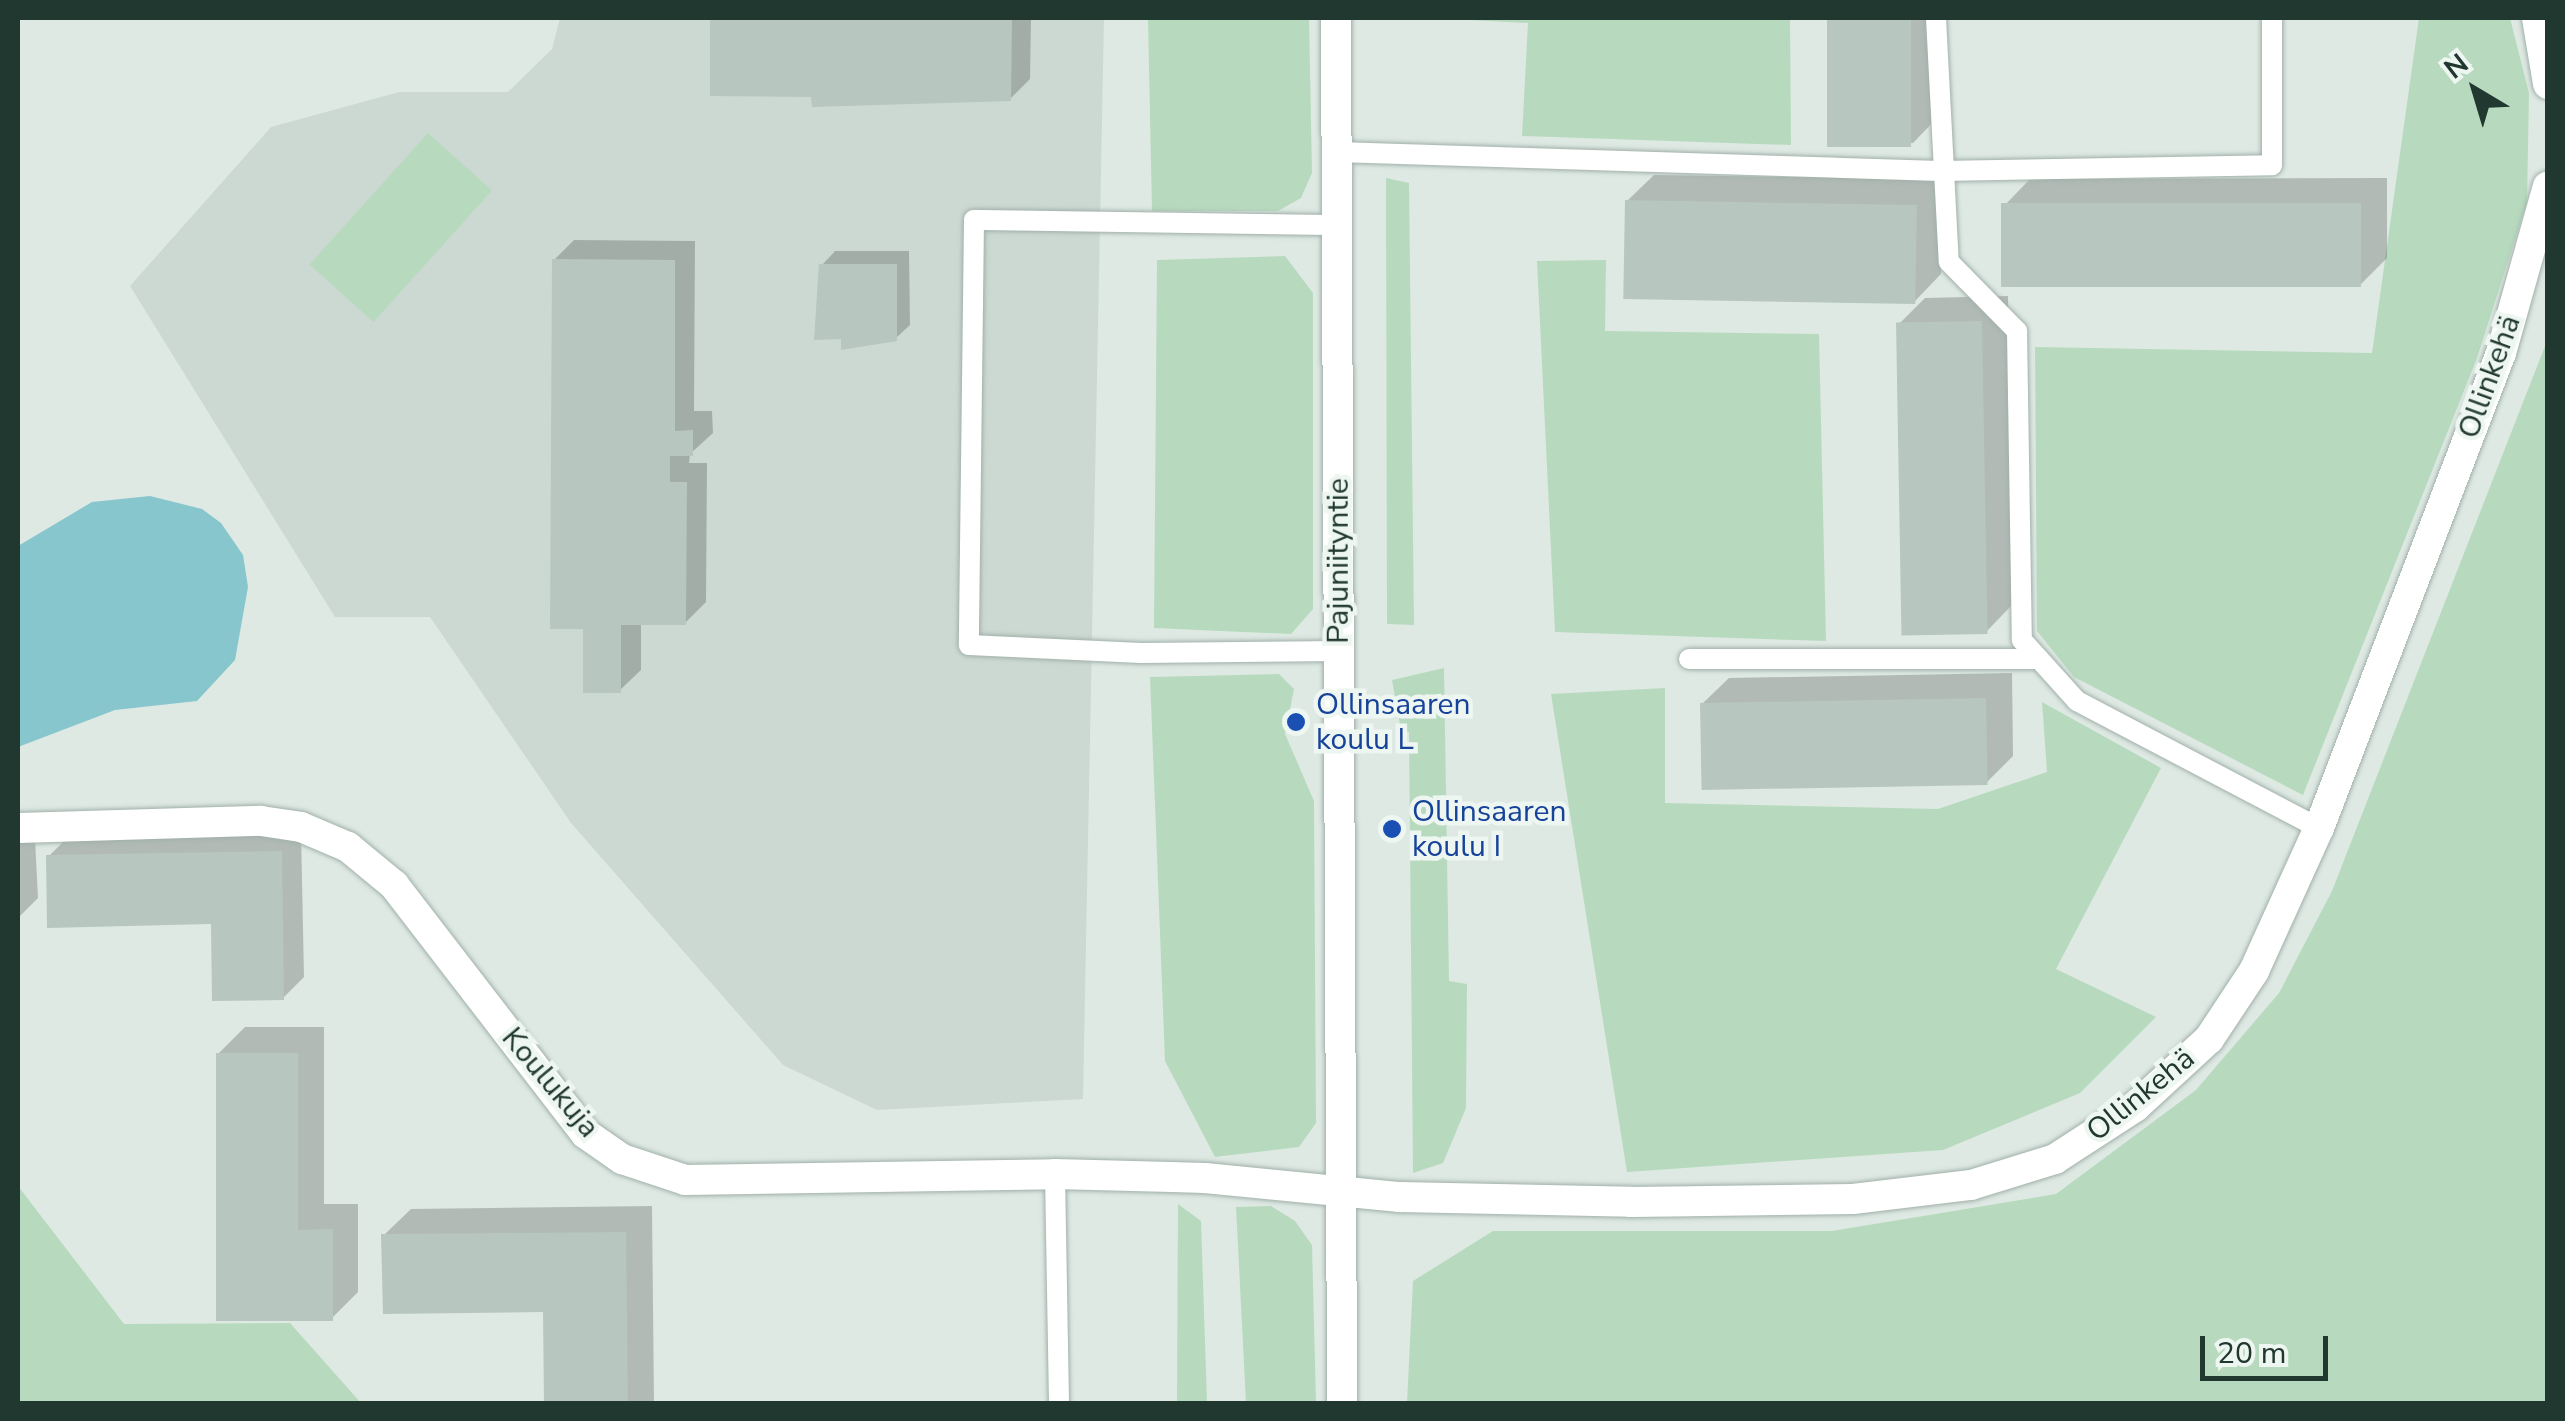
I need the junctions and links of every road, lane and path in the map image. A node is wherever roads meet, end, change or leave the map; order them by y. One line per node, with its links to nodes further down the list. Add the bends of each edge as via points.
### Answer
1 (1336, 18): 6 (street, Pajuniityntie)
2 (1936, 18): 7 (lane)
3 (2272, 18): 7 (lane, via 2272,166)
4 (2537, 18): 5 (street)
5 (2548, 84)
6 (1337, 152): 7 (lane); 9 (street, Pajuniityntie)
7 (1940, 171): 12 (lane, via 1949,262 2017,331 2022,640)
8 (2548, 186): 14 (street, Ollinkehä, via 2501,353)
9 (1337, 225): 10 (street, Pajuniityntie); 10 (lane, via 974,220 969,646)
10 (1339, 652): 16 (street, Pajuniityntie)
11 (1690, 659): 12 (lane)
12 (2039, 659): 14 (lane, via 2077,702)
13 (18, 828): 15 (street, Koulukuja, via 261,821 300,827 348,847 394,885 586,1134 652,1173 685,1180)
14 (2319, 828): 16 (street, Ollinkehä, via 2254,971 2209,1039 2135,1107 2055,1160 1971,1185 1854,1199 1632,1202)
15 (1055, 1174): 16 (street, Koulukuja); 17 (lane)
16 (1339, 1191): 18 (street, Pajuniityntie)
17 (1060, 1404)
18 (1342, 1404)

